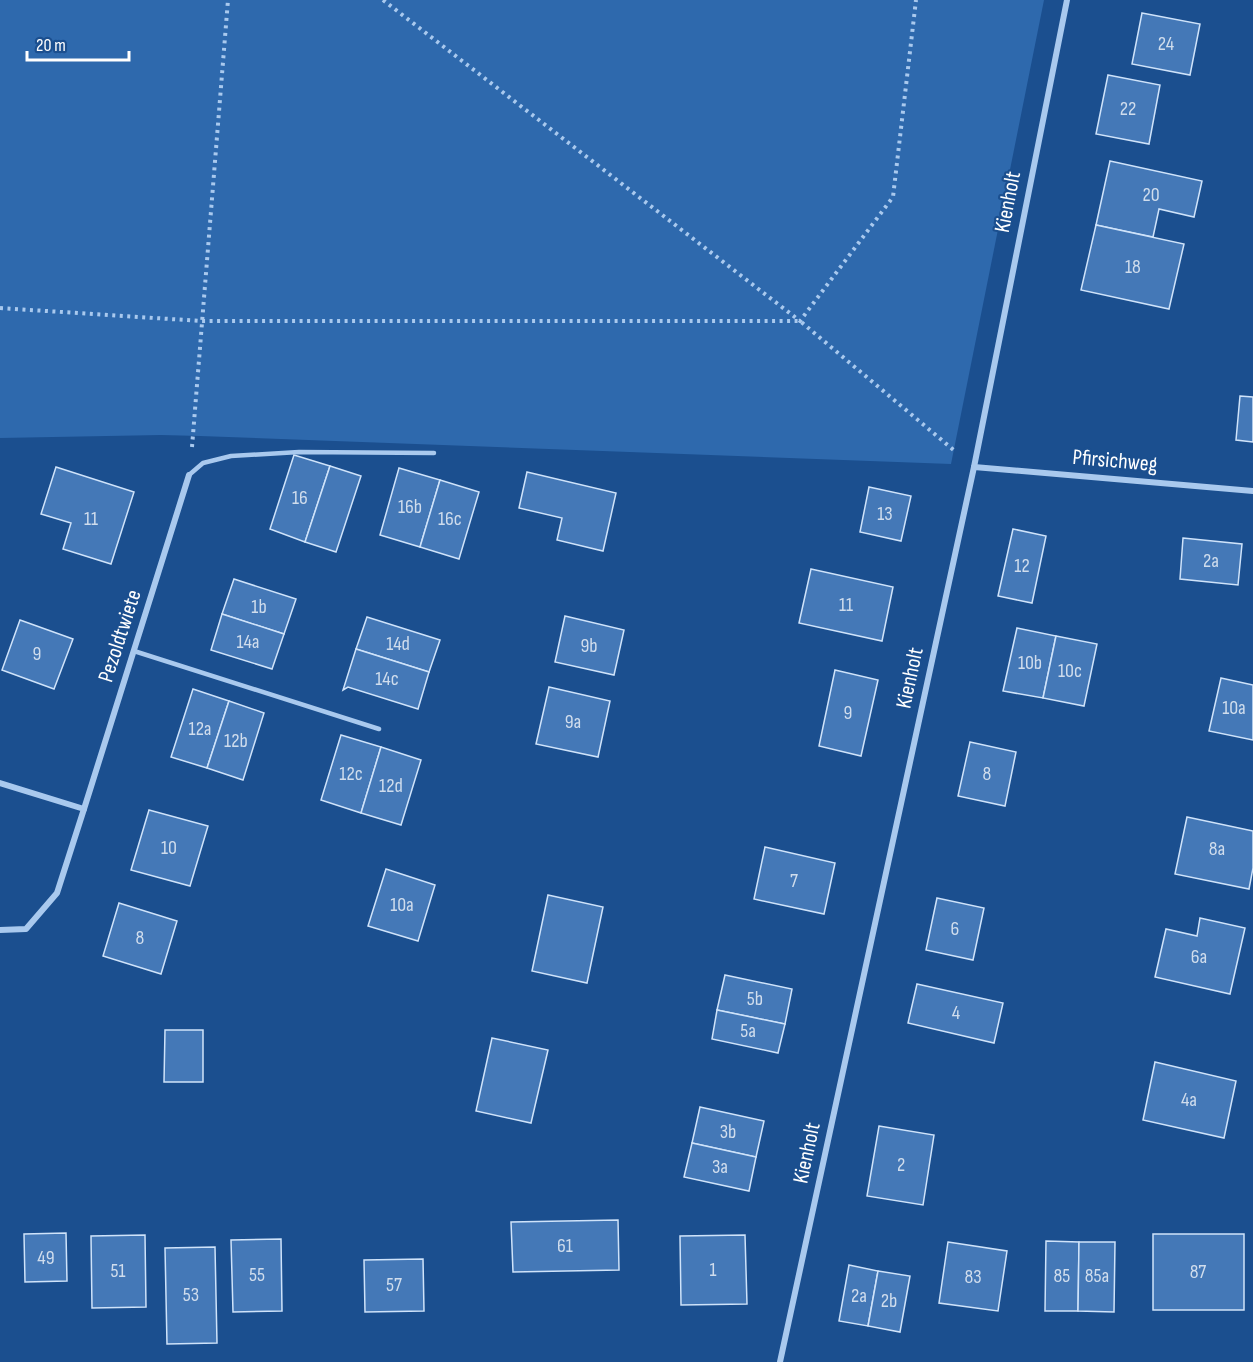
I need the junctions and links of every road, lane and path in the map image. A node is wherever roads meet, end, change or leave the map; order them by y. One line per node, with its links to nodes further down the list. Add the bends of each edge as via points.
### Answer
1 (228, 0): 6 (path)
2 (383, 0): 7 (path)
3 (916, 0): 7 (path, via 893,197)
4 (1067, 0): 9 (street, Kienholt)
5 (0, 308): 6 (path)
6 (201, 321): 7 (path); 10 (path)
7 (800, 321): 9 (path)
8 (434, 453): 10 (lane, via 231,456 203,463)
9 (974, 467): 11 (street, Pfirsichweg); 17 (street, Kienholt)
10 (189, 475): 12 (street, Pezoldtwiete)
11 (1253, 491)
12 (134, 651): 13 (lane); 15 (street, Pezoldtwiete)
13 (379, 729)
14 (0, 783): 15 (street)
15 (84, 809): 16 (street, Pezoldtwiete, via 57,893 26,929)
16 (0, 930)
17 (780, 1362)

